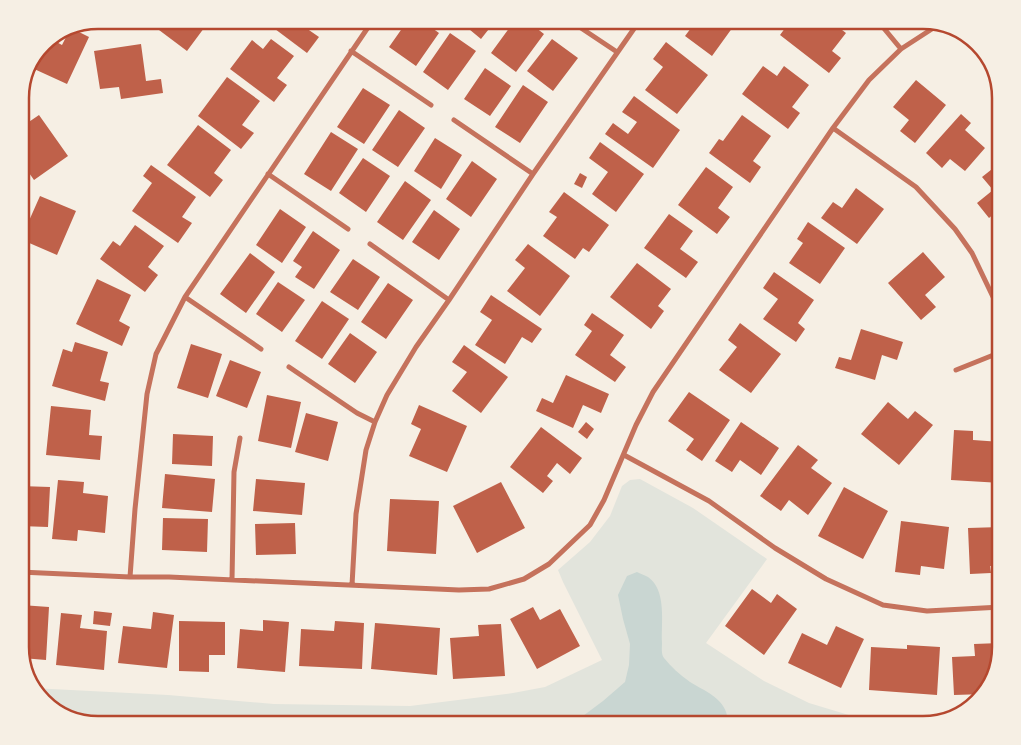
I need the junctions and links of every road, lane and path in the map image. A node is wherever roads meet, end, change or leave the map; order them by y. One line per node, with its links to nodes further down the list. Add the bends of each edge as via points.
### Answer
1 (367, 29): 7 (street)
2 (582, 29): 8 (street)
3 (634, 29): 8 (street)
4 (885, 29): 6 (street)
5 (932, 29): 6 (street)
6 (901, 48): 11 (street, via 869,80)
7 (351, 51): 9 (street); 12 (street)
8 (617, 52): 13 (street)
9 (431, 105)
10 (454, 120): 13 (street)
11 (833, 128): 16 (street, via 916,187 955,229 972,253); 25 (street, via 653,392)
12 (268, 174): 14 (street); 17 (street)
13 (533, 174): 18 (street)
14 (348, 228)
15 (370, 244): 18 (street)
16 (992, 295)
17 (185, 297): 19 (street); 27 (street, via 156,354 147,394)
18 (449, 300): 23 (street, via 416,346)
19 (261, 349)
20 (992, 356): 22 (street)
21 (289, 367): 23 (street)
22 (956, 370)
23 (374, 422): 29 (street, via 356,514)
24 (240, 438): 28 (street, via 234,472)
25 (624, 455): 29 (street, via 590,525 566,550 524,580 490,589 460,590); 30 (street, via 709,501 826,580 883,605 927,611)
26 (29, 572): 27 (street)
27 (130, 577): 28 (street)
28 (232, 580): 29 (street)
29 (352, 585)
30 (992, 607)

